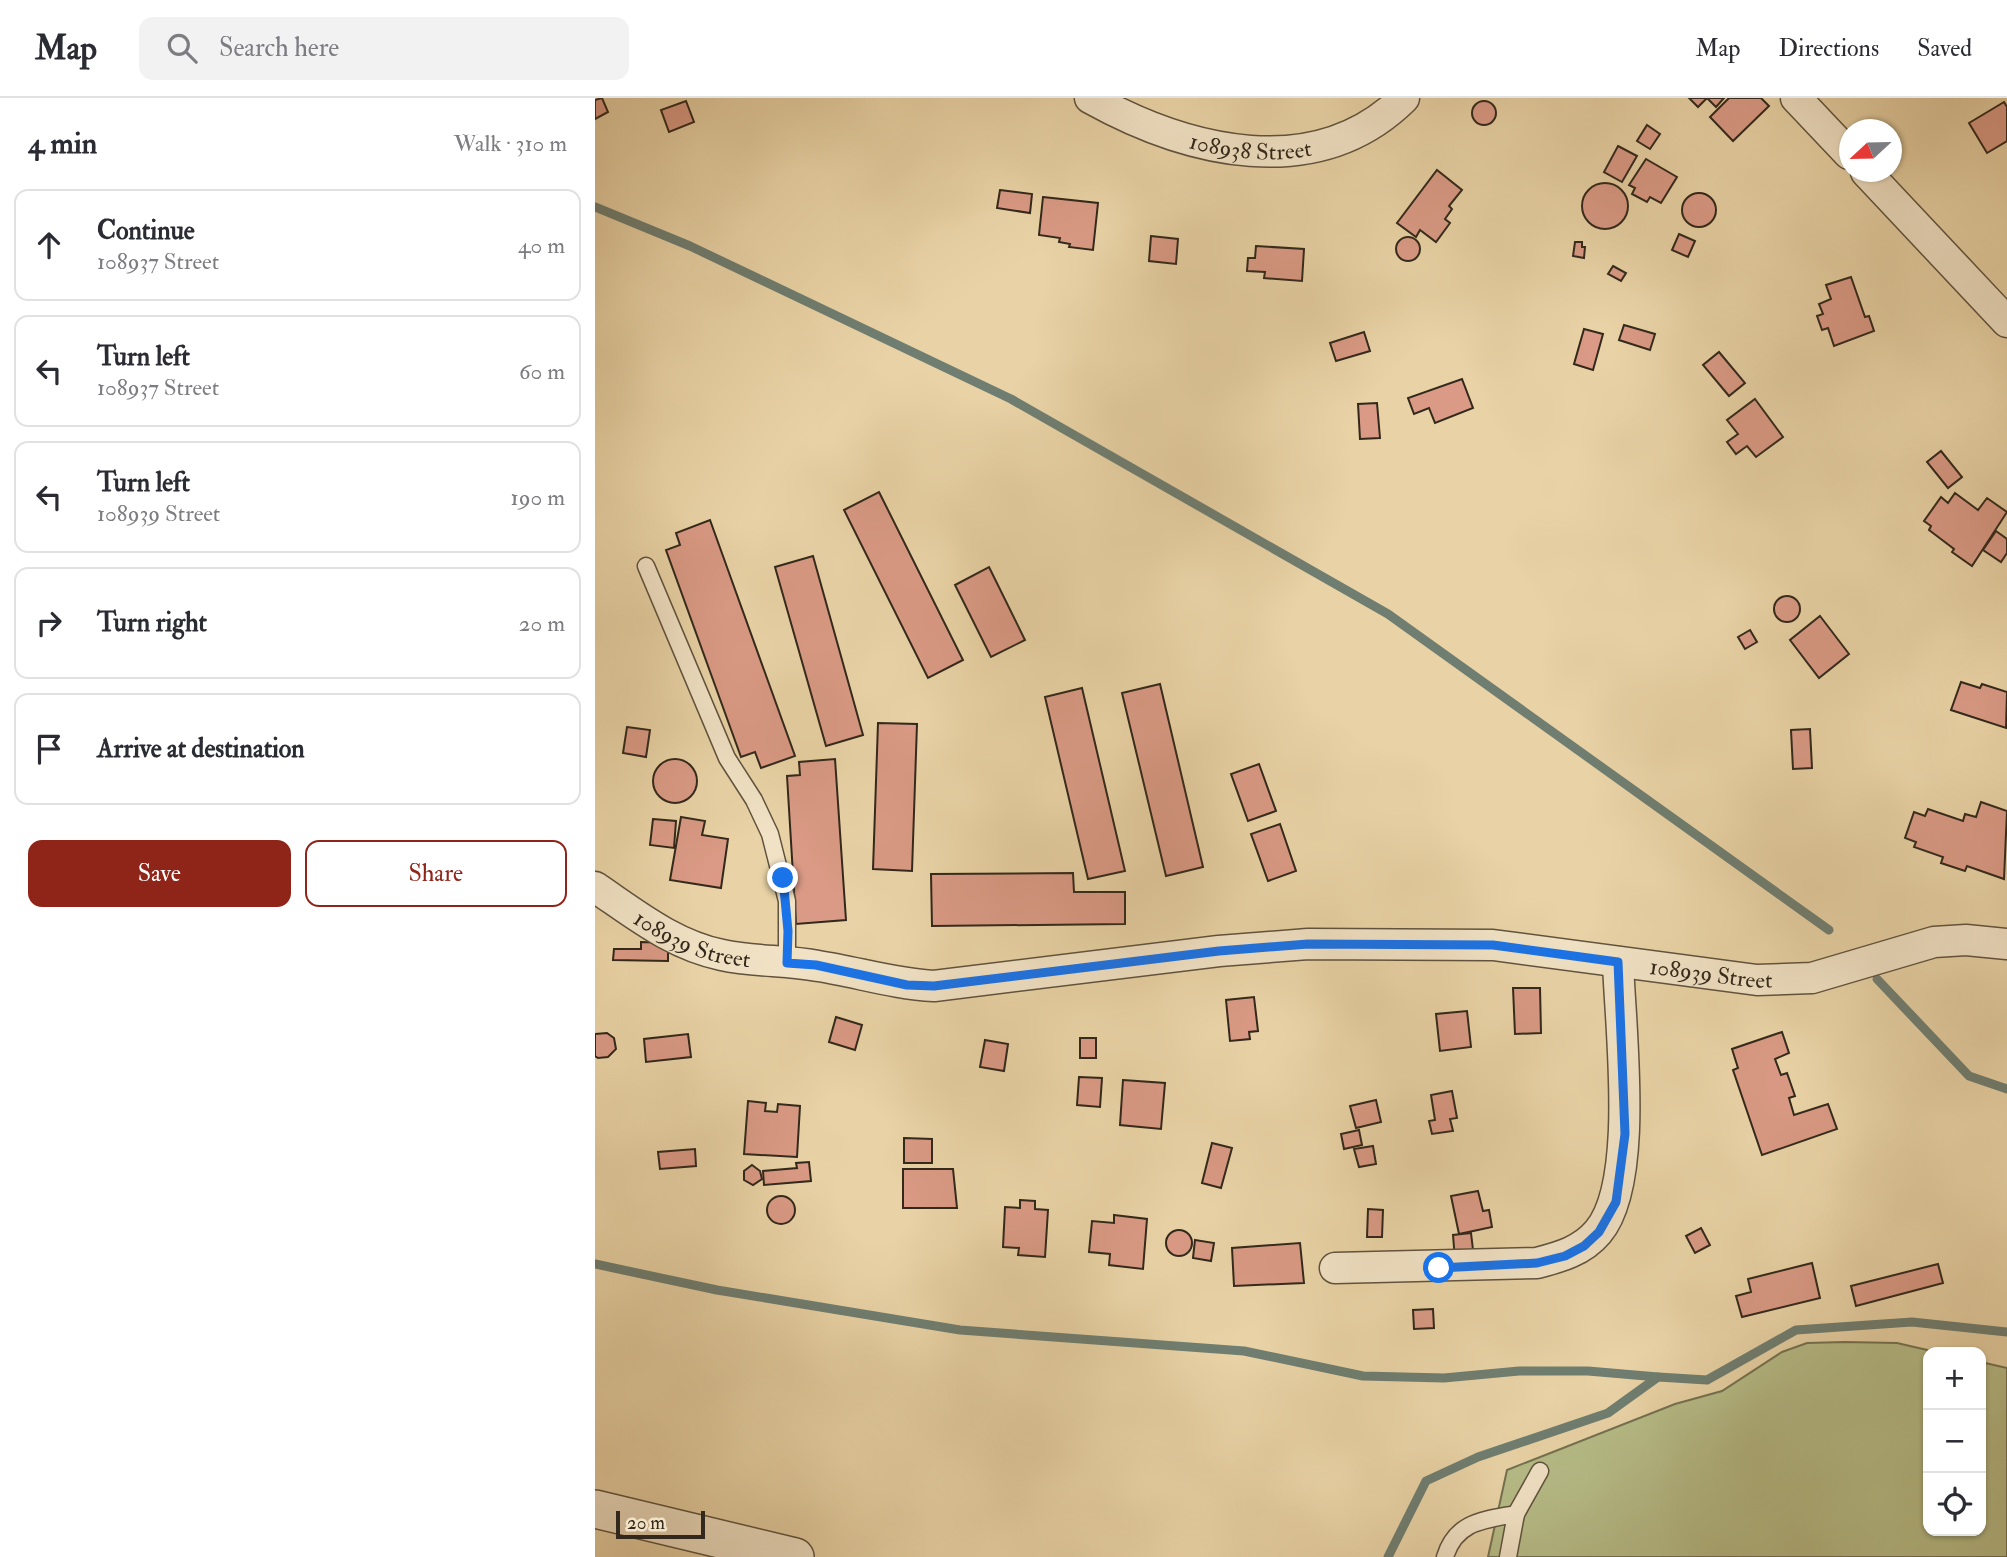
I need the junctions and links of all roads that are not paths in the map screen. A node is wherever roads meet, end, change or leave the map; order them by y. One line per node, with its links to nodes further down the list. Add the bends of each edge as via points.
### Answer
1 (1090, 98): 2 (street, 108938 Street, via 1132,121 1178,137 1266,152 1309,151 1348,138 1385,117)
2 (1404, 98)
3 (1795, 98): 4 (street)
4 (1839, 143)
5 (1875, 182): 6 (street)
6 (2007, 322)
7 (646, 566): 11 (lane, via 727,758 770,834 787,901)
8 (595, 887): 11 (street, 108939 Street, via 649,925 693,947)
9 (2007, 944): 10 (street, 108939 Street, via 1934,942 1822,976 1785,980)
10 (1618, 962): 11 (street, 108939 Street, via 1493,945 1308,944 934,986); 12 (street, via 1625,1134 1616,1202 1599,1232 1565,1256 1537,1263)
11 (787, 963)
12 (1335, 1268)
13 (1539, 1471): 15 (lane)
14 (595, 1509): 16 (street)
15 (1516, 1514): 17 (lane, via 1468,1523); 18 (lane)
16 (795, 1557)
17 (1445, 1557)
18 (1507, 1557)

